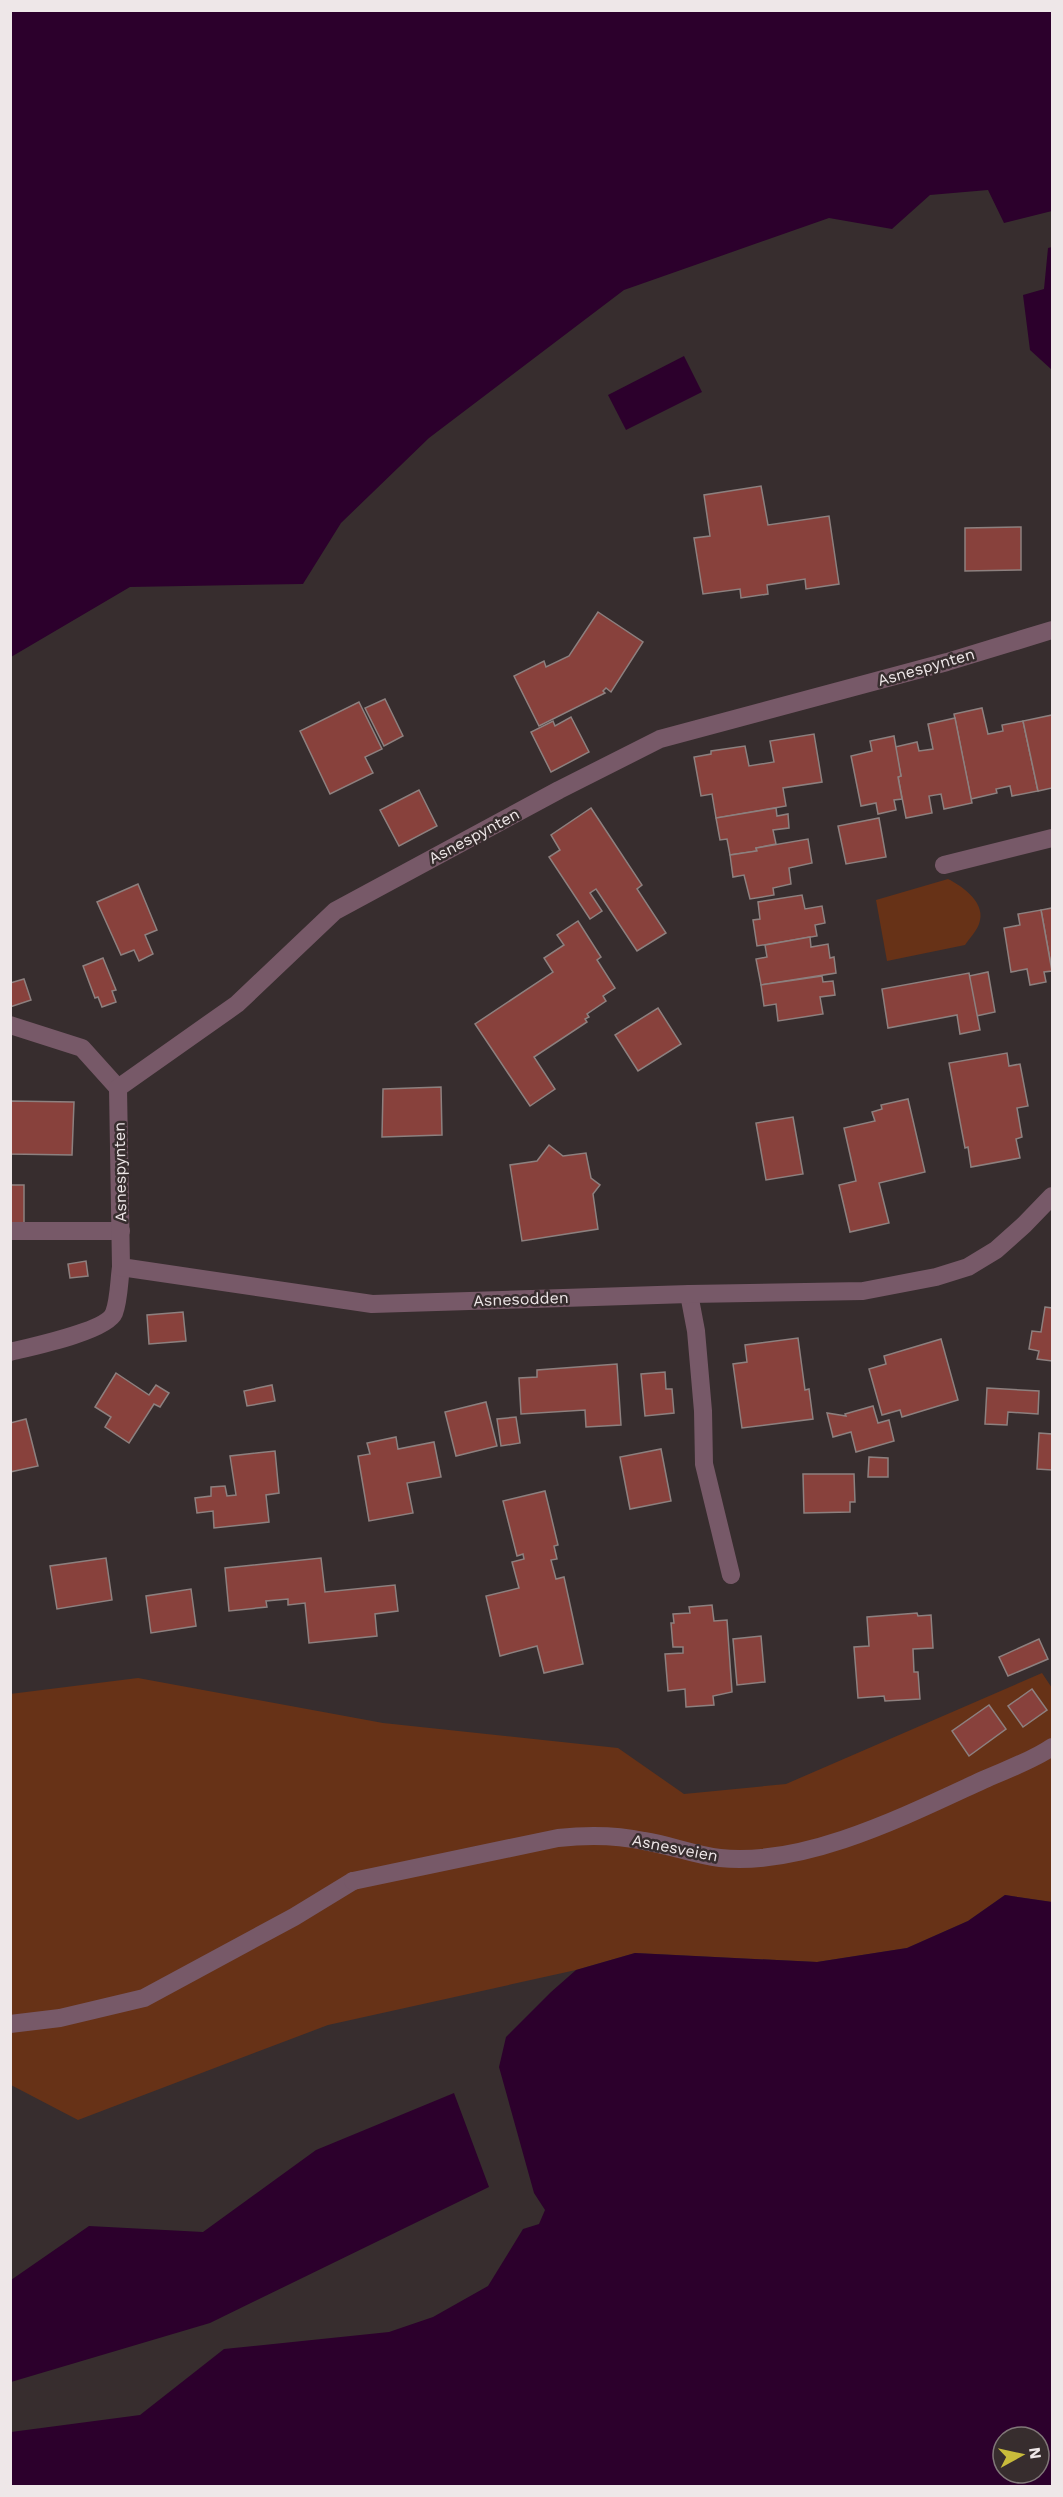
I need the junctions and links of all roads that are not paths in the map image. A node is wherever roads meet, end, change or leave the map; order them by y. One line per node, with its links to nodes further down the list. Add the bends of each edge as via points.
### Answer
1 (1053, 630): 5 (street, Asnespynten, via 660,739 335,911 237,1004)
2 (1053, 838): 3 (street)
3 (944, 865)
4 (10, 1025): 5 (street, via 82,1048)
5 (118, 1088): 8 (street, Asnespynten)
6 (1053, 1196): 10 (street, Asnesodden, via 996,1250 968,1267 936,1277 863,1291)
7 (10, 1231): 8 (street)
8 (121, 1231): 9 (street, Asnespynten)
9 (121, 1267): 10 (street, Asnesodden, via 372,1304); 11 (street, via 114,1315 105,1323)
10 (689, 1294): 12 (street, via 697,1343 704,1464)
11 (10, 1352)
12 (731, 1575)
13 (1053, 1747): 14 (street, Asnesveien, via 894,1820 794,1852 721,1858 644,1840 590,1835 558,1838 353,1881 144,1998 60,2018)
14 (10, 2024)

